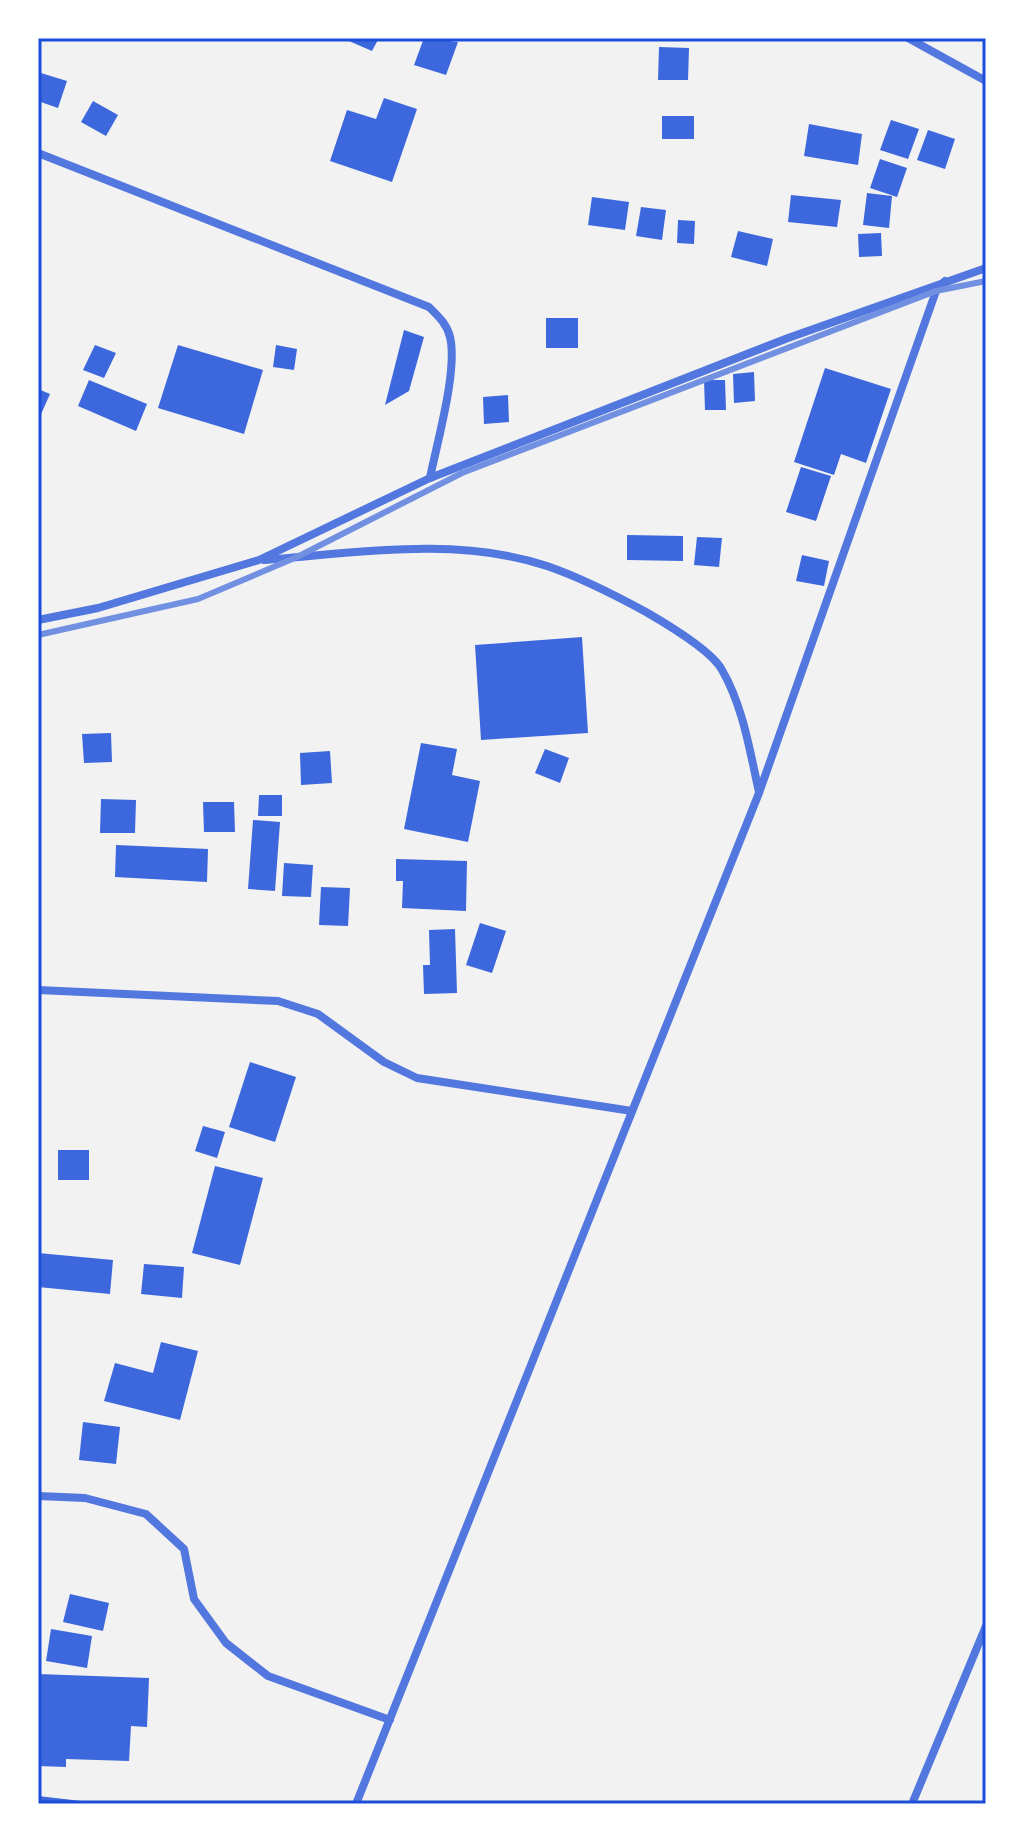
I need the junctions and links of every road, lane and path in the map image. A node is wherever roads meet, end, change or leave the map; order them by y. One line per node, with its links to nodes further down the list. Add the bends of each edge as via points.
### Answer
1 (908, 38): 2 (street)
2 (986, 81)
3 (38, 153): 6 (street, via 429,307 450,334 453,355)
4 (986, 268): 5 (street)
5 (945, 281): 6 (street); 9 (street, via 936,291)
6 (430, 478): 7 (street)
7 (259, 560): 8 (street, via 98,608); 9 (street, via 400,550 469,552 544,565 596,585 666,623 722,668 746,733)
8 (38, 620)
9 (759, 793): 11 (street)
10 (38, 990): 11 (street, via 278,1001 318,1014 384,1062 417,1078)
11 (632, 1111): 14 (street)
12 (38, 1496): 14 (street, via 85,1498 146,1514 184,1549 194,1599 226,1643 268,1676)
13 (986, 1626): 16 (street)
14 (390, 1720): 15 (street)
15 (356, 1804)
16 (912, 1804)

